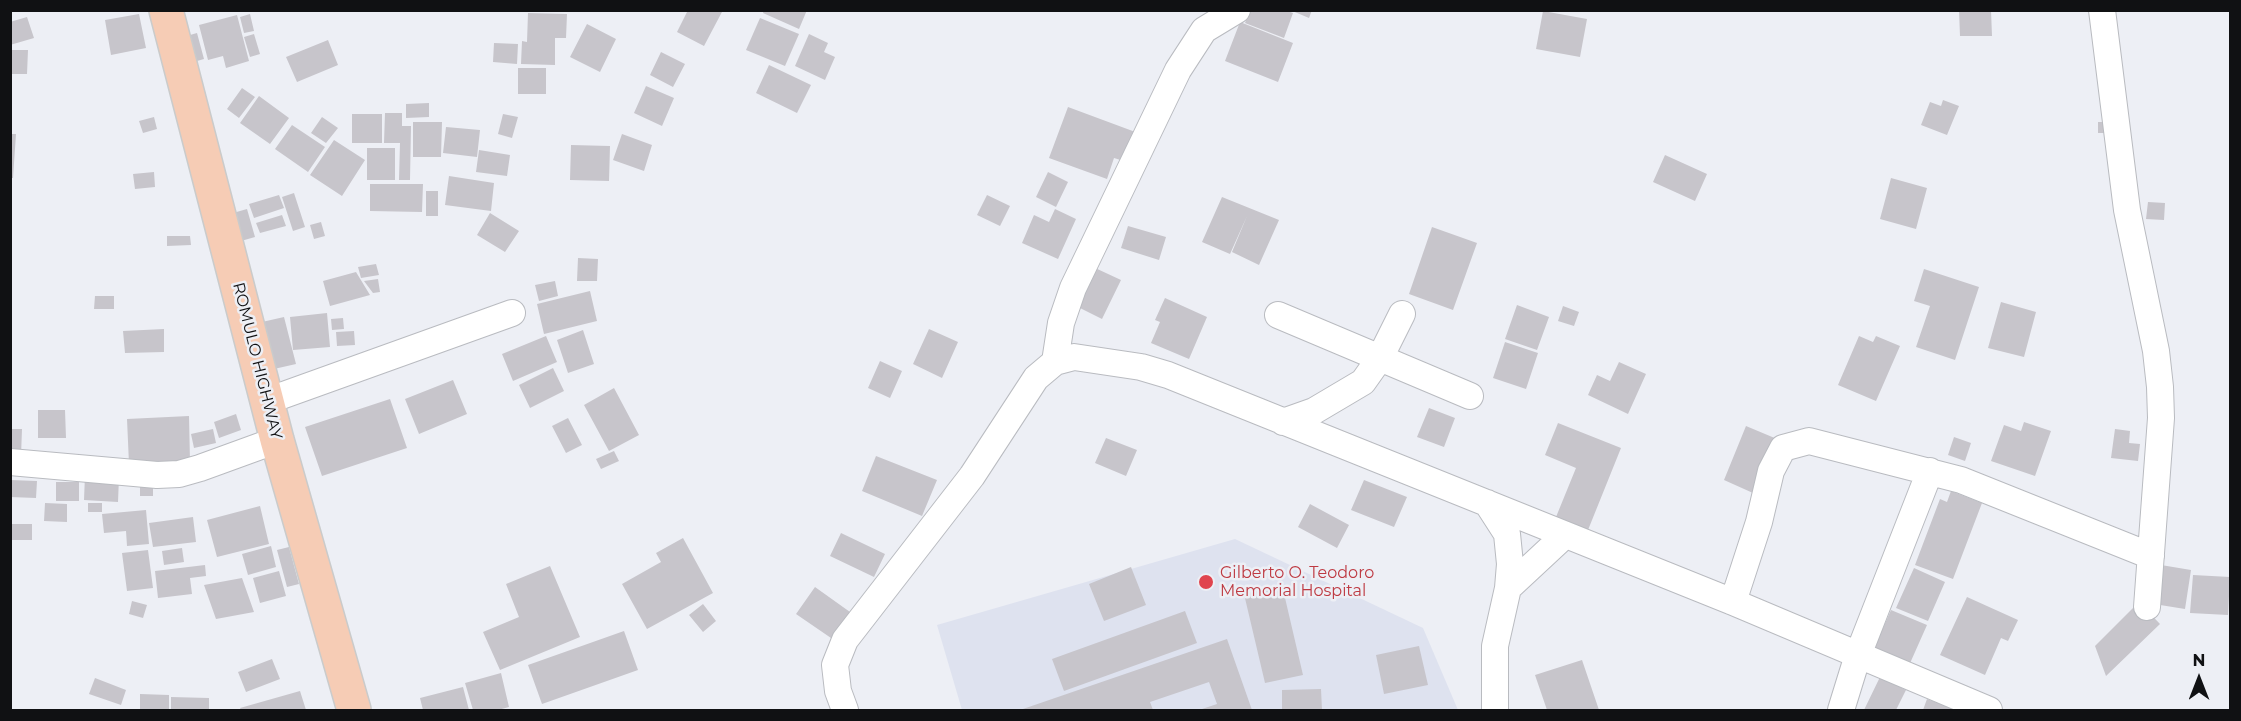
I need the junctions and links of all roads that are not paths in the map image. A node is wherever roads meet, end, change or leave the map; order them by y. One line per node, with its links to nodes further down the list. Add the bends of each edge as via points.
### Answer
1 (166, 10): 10 (highway, ROMULO HIGHWAY)
2 (1237, 10): 8 (street, via 1204,30 1178,70 1073,288 1061,323)
3 (2102, 10): 17 (street, via 2127,210 2160,387)
4 (512, 313): 10 (street)
5 (1402, 314): 7 (street)
6 (1278, 315): 7 (street)
7 (1380, 358): 9 (street); 11 (street, via 1363,382 1314,411)
8 (1055, 362): 11 (street, via 1074,357 1141,368); 23 (street, via 1036,378 972,476 845,640 835,665)
9 (1470, 396)
10 (267, 401): 12 (highway, ROMULO HIGHWAY)
11 (1283, 422): 15 (street)
12 (276, 440): 13 (street, via 179,474); 22 (highway, ROMULO HIGHWAY)
13 (10, 462)
14 (1930, 471): 17 (street); 19 (street, via 1809,441 1783,448 1771,471); 21 (street)
15 (1487, 503): 16 (street); 18 (street, via 1508,534)
16 (1565, 535): 18 (street); 19 (street)
17 (2151, 556): 20 (street)
18 (1509, 588): 24 (street, via 1495,646)
19 (1733, 602): 21 (street)
20 (2147, 607)
21 (1858, 655): 25 (street); 26 (street)
22 (354, 711)
23 (845, 711)
24 (1495, 711)
25 (1841, 711)
26 (1989, 711)

